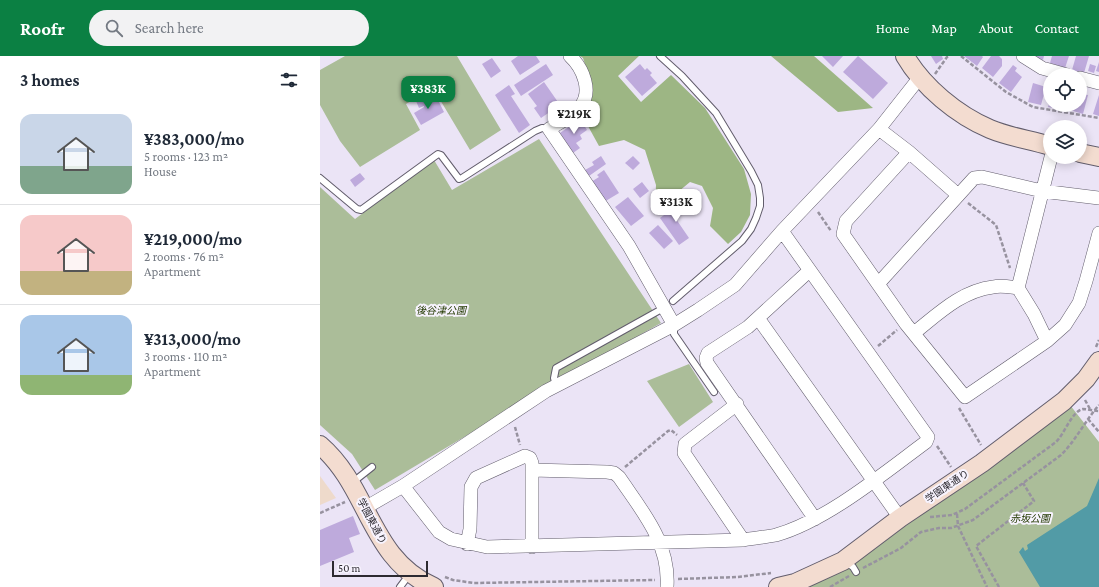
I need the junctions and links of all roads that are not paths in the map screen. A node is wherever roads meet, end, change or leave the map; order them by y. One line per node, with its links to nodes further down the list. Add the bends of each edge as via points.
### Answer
1 (570, 56): 9 (street, via 585,77 584,98 580,108)
2 (660, 56): 25 (lane, via 716,113 751,171 758,185 760,198 756,218 742,241)
3 (905, 56): 6 (street)
4 (1023, 56): 5 (street)
5 (1043, 68)
6 (930, 77): 10 (street); 11 (street, via 948,103 975,122 992,130)
7 (1087, 80): 8 (street)
8 (1099, 83)
9 (549, 129): 16 (lane, via 535,131 462,178 459,178 438,154 361,210); 28 (street, via 629,246)
10 (879, 129): 12 (street); 20 (street)
11 (1043, 144)
12 (909, 152): 18 (street); 23 (street, via 846,221 843,229 843,234)
13 (1087, 154): 14 (street)
14 (1099, 157)
15 (1049, 164): 17 (street)
16 (320, 178)
17 (1042, 191): 18 (street, via 982,177 974,178); 19 (street); 24 (street)
18 (958, 195): 23 (street)
19 (1099, 198)
20 (782, 231): 22 (street); 28 (street, via 735,285)
21 (1099, 233): 30 (street, via 1078,303 1065,325)
22 (809, 270): 27 (street); 38 (street, via 928,437 926,442)
23 (878, 284): 29 (street)
24 (1018, 288): 29 (street, via 994,286 979,290 951,303); 30 (street)
25 (673, 301)
26 (660, 310): 32 (lane, via 556,368)
27 (758, 318): 34 (street, via 708,353 706,358 707,364); 38 (street)
28 (674, 325): 32 (street); 33 (lane, via 674,334)
29 (910, 328): 30 (street, via 965,397)
30 (1047, 341)
31 (1099, 361): 42 (street, 学園東通り, via 1086,379 1064,401 982,463)
32 (556, 386): 40 (street)
33 (714, 392)
34 (737, 404): 43 (street); 44 (street, via 685,444 684,453)
35 (320, 445): 39 (street, 学園東通り, via 335,458)
36 (372, 467): 39 (lane)
37 (532, 470): 45 (street, via 607,472 616,475 652,526); 46 (street, via 530,458 522,457 476,478 471,487); 47 (street)
38 (874, 481): 42 (street); 43 (street)
39 (352, 483): 41 (street, 学園東通り)
40 (403, 486): 41 (street); 46 (street, via 439,532)
41 (365, 508): 48 (street, 学園東通り, via 385,546 398,563)
42 (900, 518): 51 (street, 学園東通り, via 850,567)
43 (815, 519): 44 (street, via 776,535)
44 (743, 540): 45 (street)
45 (660, 543): 47 (street); 50 (street, via 668,580)
46 (467, 544): 47 (street, via 487,547)
47 (532, 547)
48 (405, 580): 49 (street, 学園東通り)
49 (434, 587)
50 (667, 587)
51 (778, 587)

